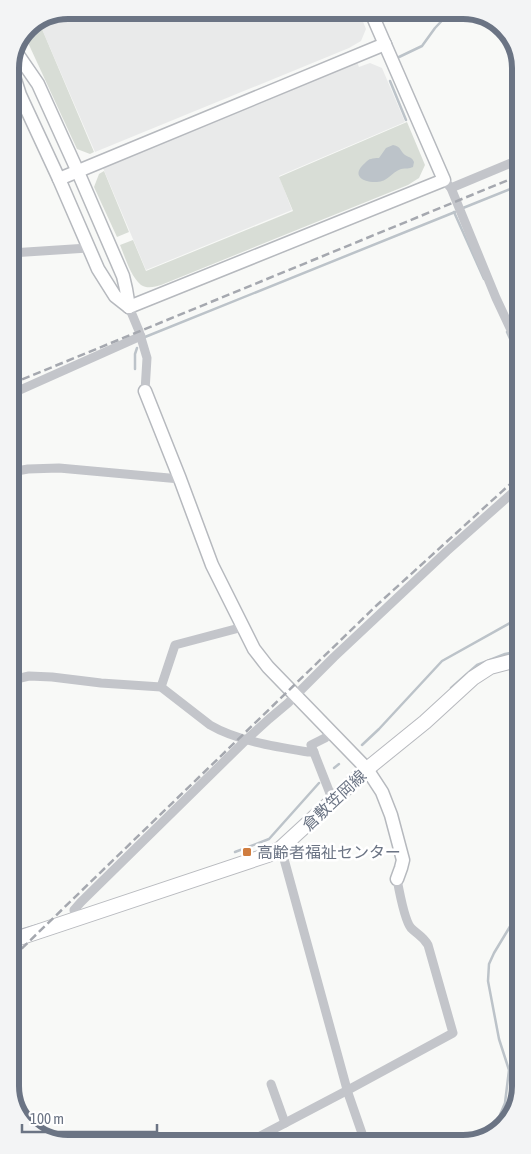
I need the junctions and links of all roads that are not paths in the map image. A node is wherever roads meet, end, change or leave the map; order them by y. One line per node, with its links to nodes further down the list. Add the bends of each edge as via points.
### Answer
1 (374, 19): 2 (street)
2 (385, 44): 6 (street); 8 (street)
3 (20, 57): 6 (street, via 38,84)
4 (19, 91): 7 (street)
5 (512, 162): 8 (street)
6 (78, 172): 7 (street); 11 (street, via 123,276)
7 (59, 179): 9 (street)
8 (447, 184): 11 (street); 12 (street)
9 (88, 248): 10 (street); 11 (street, via 114,296)
10 (19, 252)
11 (129, 307): 13 (street)
12 (512, 332)
13 (141, 336): 14 (street); 15 (street, via 147,358)
14 (19, 390)
15 (145, 391): 17 (street)
16 (19, 471): 17 (street, via 59,468)
17 (180, 479): 19 (street, via 212,565)
18 (512, 493): 23 (street, via 341,650)
19 (243, 627): 22 (street, via 175,645); 23 (street, via 254,649)
20 (512, 661): 27 (main road, 倉敷笠岡線, via 490,667 473,678)
21 (19, 678): 22 (street, via 52,676)
22 (162, 687): 25 (street, via 210,725)
23 (296, 696): 24 (street); 25 (street)
24 (331, 732): 26 (street, via 311,745); 27 (street)
25 (247, 739): 26 (street); 31 (street, via 81,902 74,910)
26 (314, 752): 28 (street)
27 (367, 769): 28 (main road, 倉敷笠岡線); 30 (street, via 382,792 396,831 403,860)
28 (333, 801): 29 (main road, 倉敷笠岡線)
29 (281, 848): 31 (main road, 倉敷笠岡線); 34 (street)
30 (397, 879): 34 (street, via 410,927 428,945 453,1033)
31 (76, 919): 32 (main road, 倉敷笠岡線)
32 (19, 938)
33 (271, 1084): 35 (street)
34 (348, 1090): 35 (street); 37 (street)
35 (285, 1123): 36 (street)
36 (261, 1135)
37 (363, 1135)

